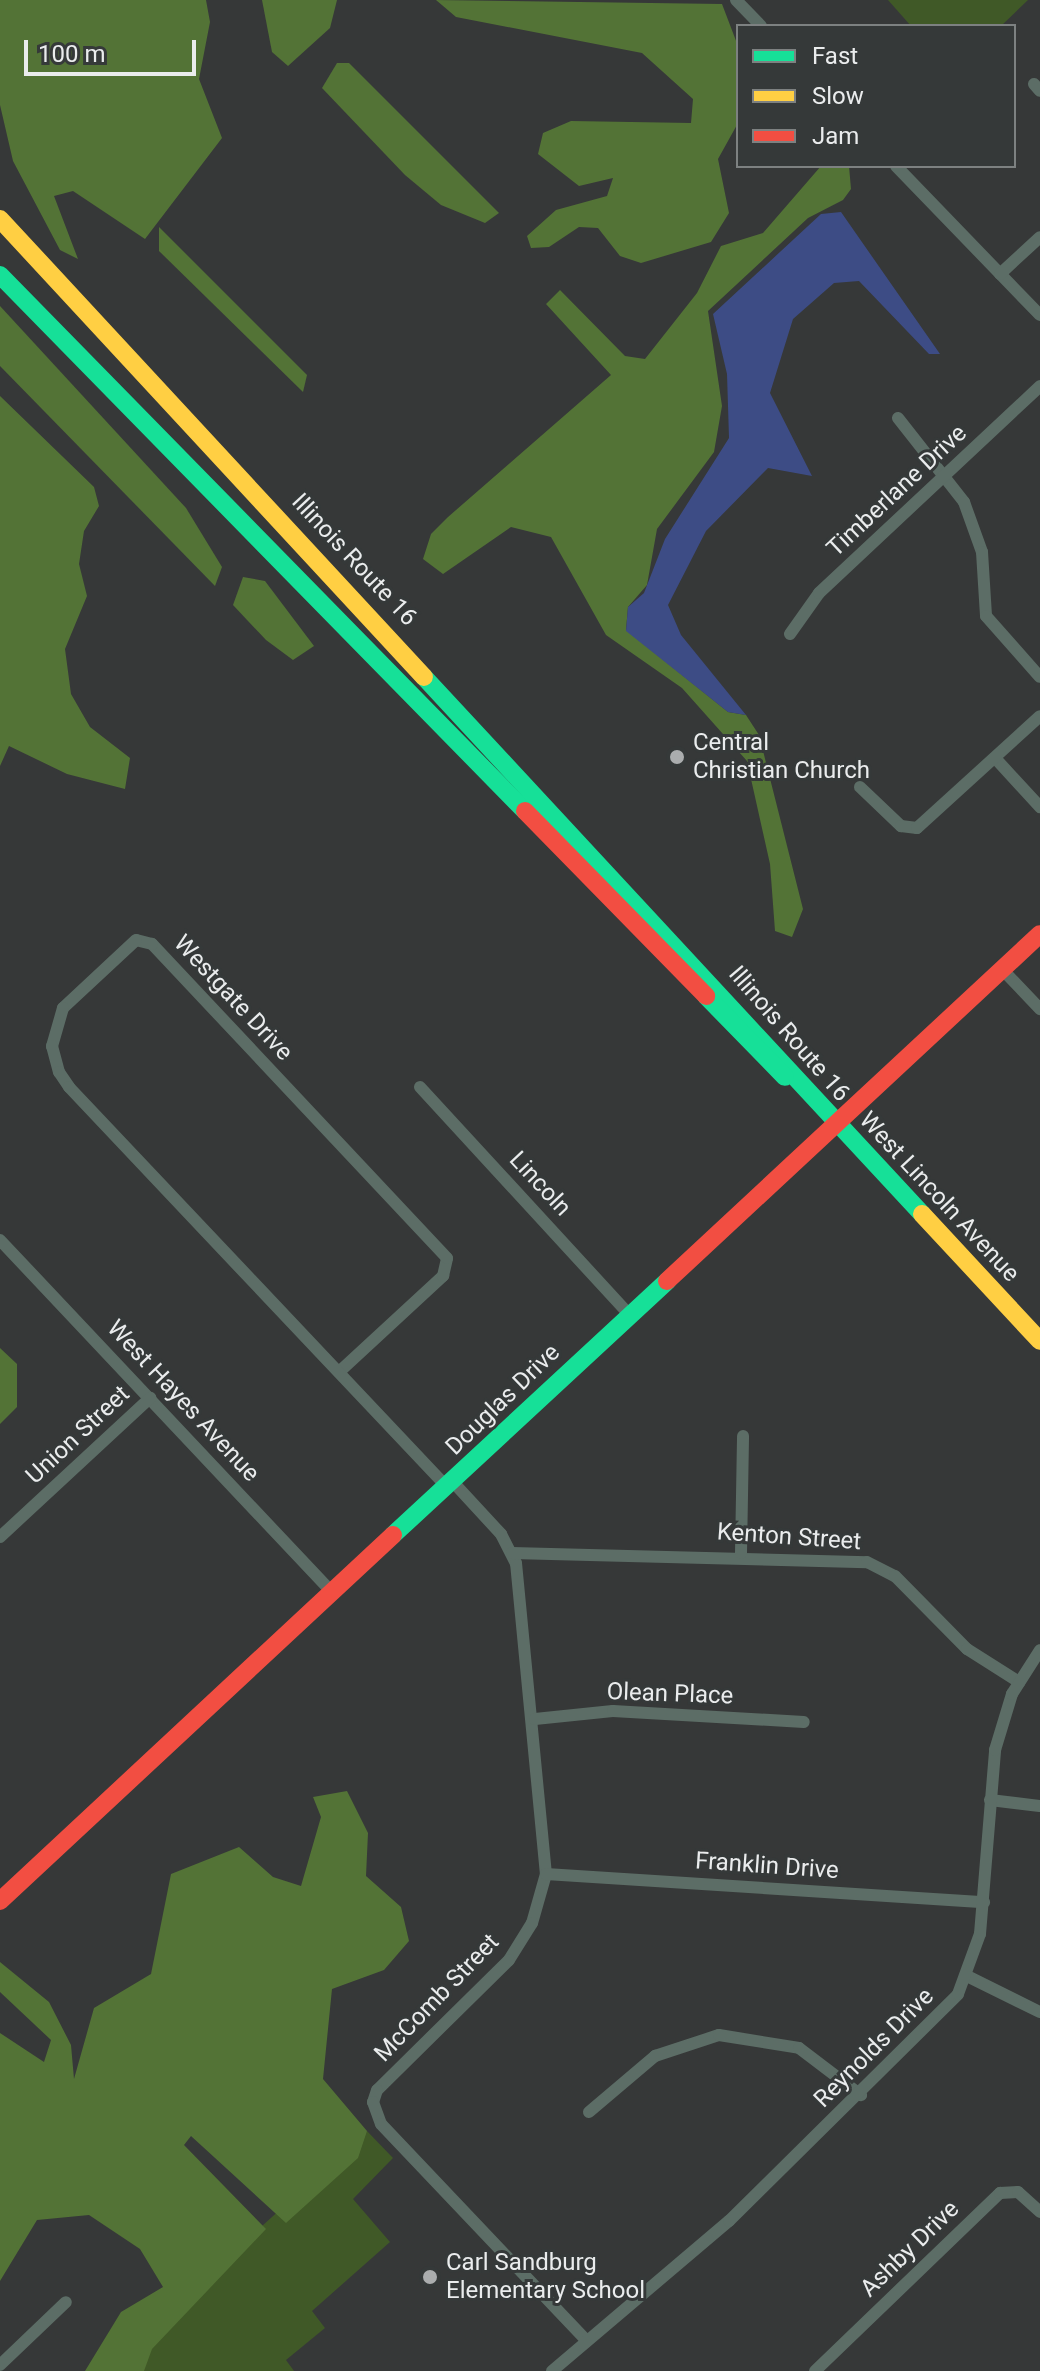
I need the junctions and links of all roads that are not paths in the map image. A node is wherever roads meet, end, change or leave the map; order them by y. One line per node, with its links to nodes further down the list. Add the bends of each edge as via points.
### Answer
1 (736, 0): 2 (street)
2 (759, 24)
3 (898, 168): 6 (street)
4 (0, 219): 22 (main road, Illinois Route 16, via 747,1017)
5 (1040, 237): 6 (street)
6 (1000, 274): 8 (street)
7 (0, 275): 22 (main road, Illinois Route 16, via 733,1031)
8 (1040, 315)
9 (1040, 386): 11 (street, Timberlane Drive)
10 (898, 418): 11 (street)
11 (948, 474): 12 (street, Timberlane Drive, via 819,593); 13 (street, via 982,552 986,616)
12 (790, 634)
13 (1040, 677)
14 (1040, 716): 15 (street)
15 (995, 758): 16 (street, via 917,828 901,826); 17 (street)
16 (860, 787)
17 (1040, 807)
18 (1040, 934): 19 (main road, Douglas Drive)
19 (1001, 968): 20 (street); 22 (main road, Douglas Drive)
20 (1040, 1009)
21 (420, 1087): 24 (street, Lincoln)
22 (836, 1122): 24 (main road, Douglas Drive); 25 (main road, West Lincoln Avenue)
23 (0, 1240): 27 (street, West Hayes Avenue)
24 (627, 1312): 29 (main road, Douglas Drive)
25 (1040, 1341)
26 (339, 1372): 26 (street, Westgate Drive, via 59,1072 52,1046 63,1008 136,940 152,944 447,1258 443,1276); 29 (street, Westgate Drive)
27 (150, 1398): 30 (street, Union Street); 33 (street, West Hayes Avenue)
28 (743, 1436): 32 (street)
29 (450, 1484): 31 (street); 33 (main road, Douglas Drive)
30 (0, 1537)
31 (512, 1553): 32 (street, Kenton Street); 36 (street, McComb Street)
32 (741, 1553): 35 (street, Kenton Street, via 852,1559 881,1568 967,1649)
33 (333, 1593): 41 (main road, Douglas Drive)
34 (1040, 1650): 35 (street, Reynolds Drive)
35 (1019, 1682): 38 (street, Reynolds Drive, via 995,1750)
36 (535, 1719): 37 (street, Olean Place, via 639,1712); 40 (street, McComb Street)
37 (804, 1722)
38 (990, 1800): 39 (street); 42 (street, Reynolds Drive)
39 (1040, 1806)
40 (546, 1874): 42 (street, Franklin Drive); 49 (street, McComb Street, via 532,1923 509,1960 377,2090 373,2102 381,2124)
41 (0, 1901)
42 (984, 1902): 43 (street, Reynolds Drive)
43 (967, 1976): 44 (street); 45 (street, Reynolds Drive, via 945,2012)
44 (1040, 2012)
45 (861, 2095): 46 (street, via 799,2048 719,2035 655,2056); 49 (street, Reynolds Drive, via 729,2221)
46 (589, 2112)
47 (1040, 2212): 53 (street, Ashby Drive, via 1018,2192 1000,2193)
48 (66, 2302): 50 (street)
49 (587, 2341): 52 (street, Reynolds Drive)
50 (0, 2365): 51 (street)
51 (7, 2371)
52 (552, 2371)
53 (815, 2371)

